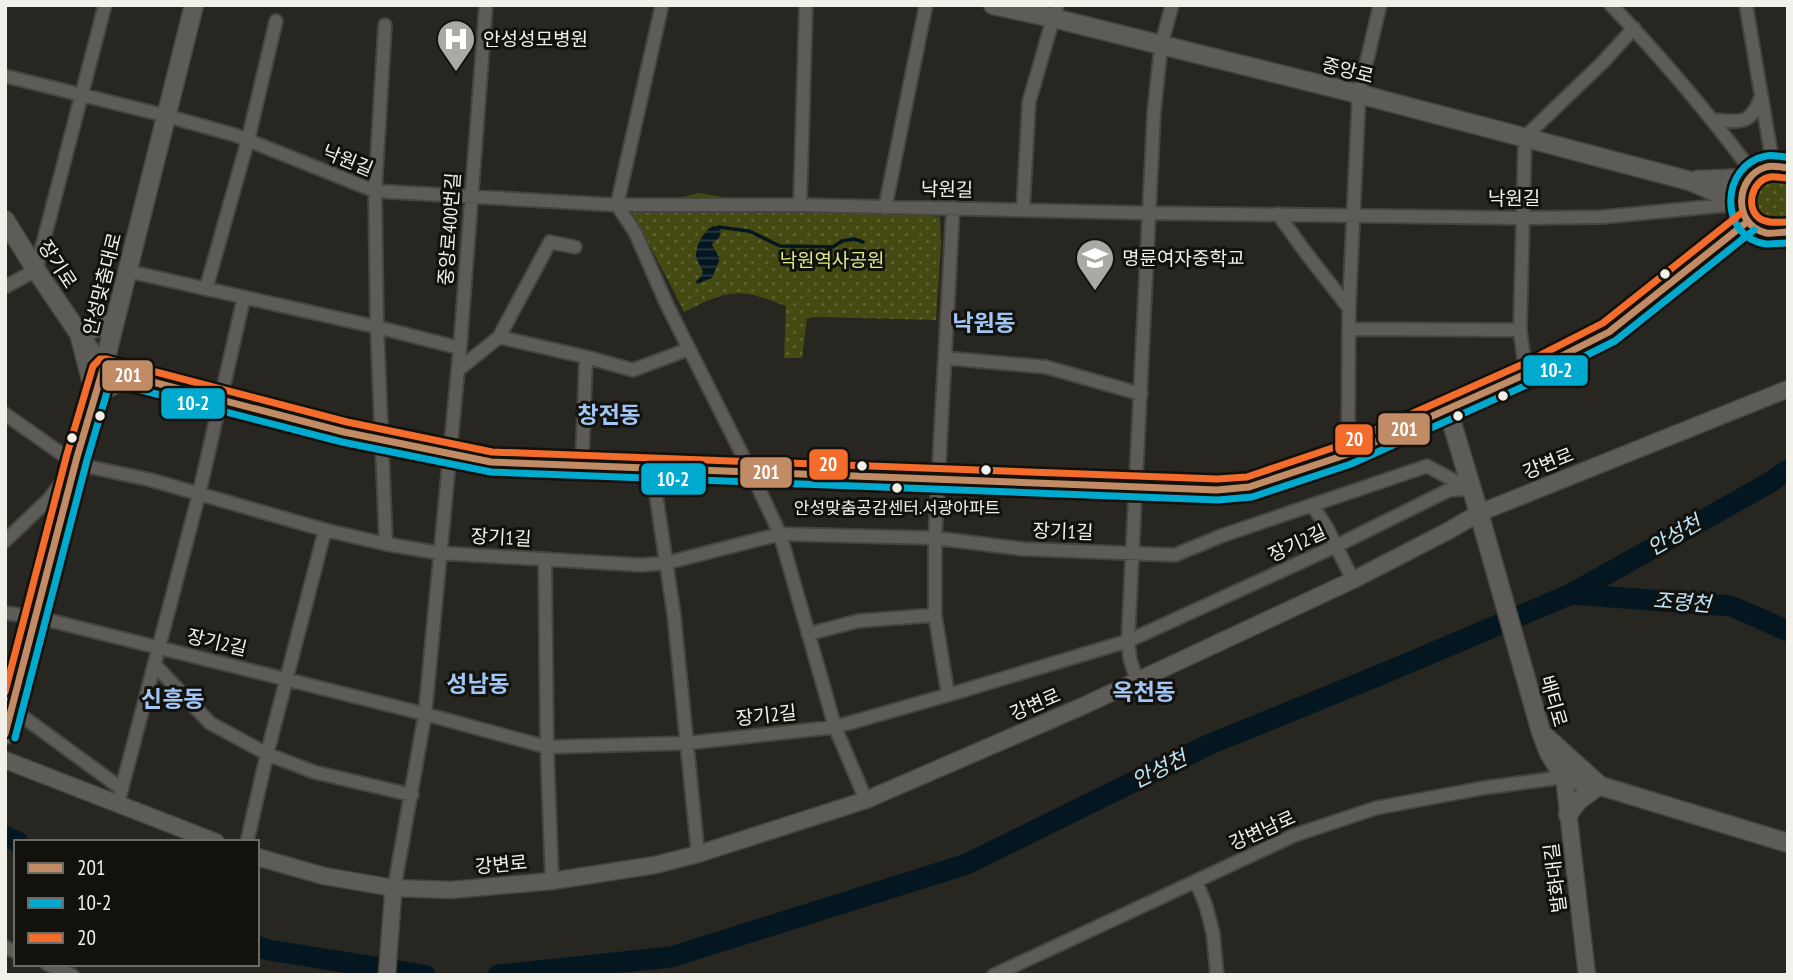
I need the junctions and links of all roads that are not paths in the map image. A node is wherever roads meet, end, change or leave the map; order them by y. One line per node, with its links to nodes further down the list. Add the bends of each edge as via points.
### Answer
1 (105, 5): 19 (street)
2 (194, 5): 21 (main road, 안성맞춤대로)
3 (486, 5): 29 (street, 중앙로400번길)
4 (806, 5): 32 (street)
5 (926, 5): 33 (street)
6 (993, 5): 12 (main road, 중앙로)
7 (1172, 5): 16 (street)
8 (1380, 5): 18 (street)
9 (1611, 5): 15 (street)
10 (1746, 5): 20 (street)
11 (658, 6): 31 (street)
12 (1055, 11): 16 (main road, 중앙로); 35 (street, via 1029,102)
13 (276, 21): 24 (street)
14 (386, 25): 28 (street)
15 (1634, 28): 22 (street); 23 (street)
16 (1161, 46): 18 (main road, 중앙로); 36 (street)
17 (5, 76): 19 (street, 낙원길)
18 (1359, 94): 23 (main road, 중앙로); 38 (street)
19 (83, 95): 21 (street, 낙원길); 44 (street)
20 (1762, 96): 22 (street, via 1751,117); 25 (street)
21 (167, 116): 24 (street, 낙원길); 45 (main road, 안성맞춤대로)
22 (1714, 120): 26 (street)
23 (1525, 137): 27 (main road, 중앙로); 39 (street)
24 (248, 140): 28 (street, 낙원길); 47 (street)
25 (1780, 167): 26 (main road, 중앙로, via 1762,167)
26 (1750, 176): 27 (main road, 중앙로); 30 (main road, via 1741,190)
27 (1690, 181): 30 (main road, 중앙로)
28 (374, 191): 29 (street, 낙원길); 51 (street)
29 (471, 197): 31 (street, 낙원길); 56 (street, 중앙로400번길)
30 (1740, 203): 39 (street, 낙원길, via 1602,217); 41 (main road)
31 (617, 205): 32 (street, 낙원길); 57 (street, via 635,232)
32 (800, 205): 33 (street, 낙원길)
33 (885, 208): 34 (street, 낙원길)
34 (953, 208): 35 (street, 낙원길); 59 (street)
35 (1023, 209): 36 (street, 낙원길)
36 (1149, 213): 37 (street, 낙원길); 65 (street)
37 (1278, 214): 38 (street, 낙원길); 49 (street)
38 (1352, 216): 39 (street, 낙원길); 49 (street)
39 (1523, 218): 53 (street)
40 (5, 220): 44 (main road, 장기로)
41 (1747, 222): 42 (main road, via 1766,234); 62 (main road, via 1609,332)
42 (1788, 232)
43 (575, 247): 55 (street, via 550,242)
44 (36, 270): 46 (street); 54 (main road, 장기로)
45 (127, 271): 47 (street); 50 (main road, 안성맞춤대로)
46 (5, 287)
47 (206, 289): 48 (street)
48 (244, 297): 51 (street); 67 (street)
49 (1349, 308): 52 (street)
50 (114, 323): 54 (main road); 60 (main road, 안성맞춤대로)
51 (377, 327): 56 (street); 70 (street)
52 (1349, 329): 53 (street); 71 (street)
53 (1520, 330): 62 (street)
54 (79, 333): 60 (main road, 장기로); 66 (main road)
55 (499, 337): 58 (street); 61 (street)
56 (460, 348): 61 (street, 중앙로400번길)
57 (689, 349): 58 (street, via 633,370); 76 (street)
58 (586, 357): 74 (street)
59 (945, 358): 65 (street, via 1046,367); 77 (street)
60 (103, 369): 63 (main road); 66 (main road, 안성맞춤대로)
61 (458, 370): 72 (street, 중앙로400번길)
62 (1526, 374): 68 (main road)
63 (130, 376): 66 (main road); 67 (main road)
64 (1788, 390): 82 (street, 강변로)
65 (1141, 394): 78 (street)
66 (95, 395): 73 (main road, 안성맞춤대로)
67 (219, 402): 70 (main road); 80 (street)
68 (1448, 410): 71 (main road); 79 (main road, 배티로)
69 (5, 414): 73 (street)
70 (383, 440): 72 (main road); 87 (street)
71 (1348, 454): 78 (main road, via 1249,487)
72 (450, 455): 74 (main road, via 491,462); 90 (street, 중앙로400번길)
73 (76, 464): 80 (street, 장기1길); 86 (street, via 49,499); 96 (main road, 안성맞춤대로)
74 (582, 465): 75 (main road)
75 (652, 468): 76 (main road); 92 (street)
76 (751, 472): 77 (main road); 84 (street)
77 (939, 478): 78 (main road); 85 (street)
78 (1137, 486): 89 (street)
79 (1471, 489): 81 (street, 장기1길, via 1427,466); 82 (main road, 배티로); 88 (street, 장기2길, via 1449,490)
80 (199, 494): 83 (street, 장기1길); 99 (street)
81 (1313, 506): 88 (street); 89 (street, 장기1길, via 1175,555)
82 (1480, 517): 93 (street, 강변로); 110 (main road, 배티로, via 1541,732)
83 (325, 530): 87 (street, 장기1길); 101 (street)
84 (780, 534): 85 (street, 장기1길); 92 (street, 장기1길); 97 (street)
85 (935, 538): 89 (street, 장기1길, via 1023,549); 95 (street)
86 (5, 541)
87 (386, 544): 90 (street, 장기1길)
88 (1336, 546): 93 (street); 98 (street, 장기2길)
89 (1132, 552): 98 (street)
90 (439, 553): 91 (street, 장기1길); 105 (street, 중앙로400번길)
91 (545, 559): 92 (street, 장기1길); 109 (street)
92 (666, 563): 108 (street)
93 (1353, 580): 102 (street, 강변로)
94 (5, 613): 96 (street, 장기2길)
95 (935, 615): 97 (street, via 858,621); 103 (street)
96 (36, 617): 99 (street, 장기2길); 104 (main road, 안성맞춤대로)
97 (808, 634): 106 (street)
98 (1128, 641): 102 (street); 103 (street, 장기2길)
99 (158, 648): 100 (street); 101 (street, 장기2길)
100 (154, 664): 111 (street, via 210,723); 116 (street)
101 (286, 679): 105 (street, 장기2길); 111 (street)
102 (1137, 681): 117 (street, 강변로)
103 (947, 695): 106 (street, 장기2길)
104 (8, 706): 107 (main road, 안성맞춤대로); 116 (street)
105 (425, 714): 109 (street, 장기2길); 115 (street, 중앙로400번길)
106 (835, 727): 108 (street, 장기2길); 117 (street)
107 (5, 735)
108 (688, 743): 109 (street, 장기2길); 122 (street)
109 (547, 747): 124 (street)
110 (1554, 752): 113 (main road, 배티로); 114 (main road)
111 (267, 754): 115 (street, via 314,772); 120 (street)
112 (5, 760): 116 (street)
113 (1564, 776): 114 (main road); 118 (street, 발화대길); 125 (street, 강변남로, via 1377,808 1295,835)
114 (1599, 785): 118 (main road); 121 (main road)
115 (412, 795): 126 (street, 중앙로400번길)
116 (120, 796): 119 (street)
117 (866, 800): 122 (street, 강변로)
118 (1568, 814): 132 (street, 발화대길)
119 (212, 840)
120 (247, 840)
121 (1788, 843)
122 (698, 854): 124 (street, 강변로)
123 (259, 858): 126 (street, 강변로)
124 (552, 881): 126 (street, 강변로)
125 (1196, 881): 130 (street, 강변남로); 131 (street, via 1213,933)
126 (394, 891): 129 (street)
127 (52, 966): 128 (street)
128 (72, 975)
129 (387, 975)
130 (994, 975)
131 (1217, 975)
132 (1587, 975)

